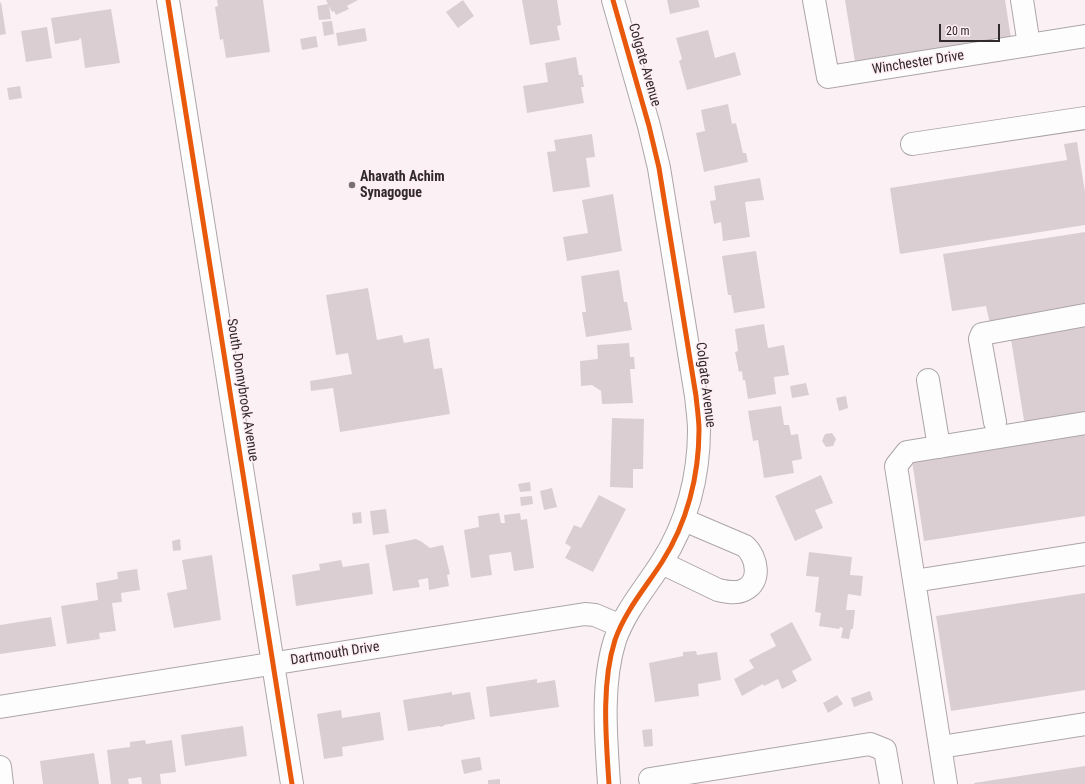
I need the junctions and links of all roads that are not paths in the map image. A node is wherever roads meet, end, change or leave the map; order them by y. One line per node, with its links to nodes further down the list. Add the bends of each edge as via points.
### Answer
1 (168, 0): 19 (street, South Donnybrook Avenue)
2 (613, 0): 14 (street, Colgate Avenue, via 659,168 696,396 699,445 693,486)
3 (814, 0): 6 (street, Winchester Drive, via 828,77)
4 (1022, 0): 6 (street)
5 (1085, 36): 6 (street, Winchester Drive)
6 (1029, 45)
7 (1085, 118): 8 (street)
8 (912, 144)
9 (1085, 315): 11 (street, via 982,334 980,339)
10 (928, 380): 13 (street)
11 (995, 422)
12 (1085, 423): 13 (street)
13 (938, 447): 17 (street, via 907,452 896,466)
14 (684, 520): 16 (street, Colgate Avenue, via 674,544); 16 (street, via 745,546 756,566 753,581 744,590 736,593 727,592)
15 (1085, 554): 17 (street)
16 (662, 563): 18 (street, Colgate Avenue)
17 (914, 581): 22 (street)
18 (621, 626): 19 (street, Dartmouth Drive, via 595,615 585,614); 27 (street, Colgate Avenue, via 610,660 608,683 606,735)
19 (273, 664): 20 (street, Dartmouth Drive); 26 (street, South Donnybrook Avenue)
20 (0, 708)
21 (1085, 724): 22 (street)
22 (941, 747): 29 (street)
23 (0, 767): 25 (street)
24 (650, 779): 28 (street, via 870,744 885,750)
25 (2, 784)
26 (292, 784)
27 (610, 784)
28 (891, 784)
29 (946, 784)

